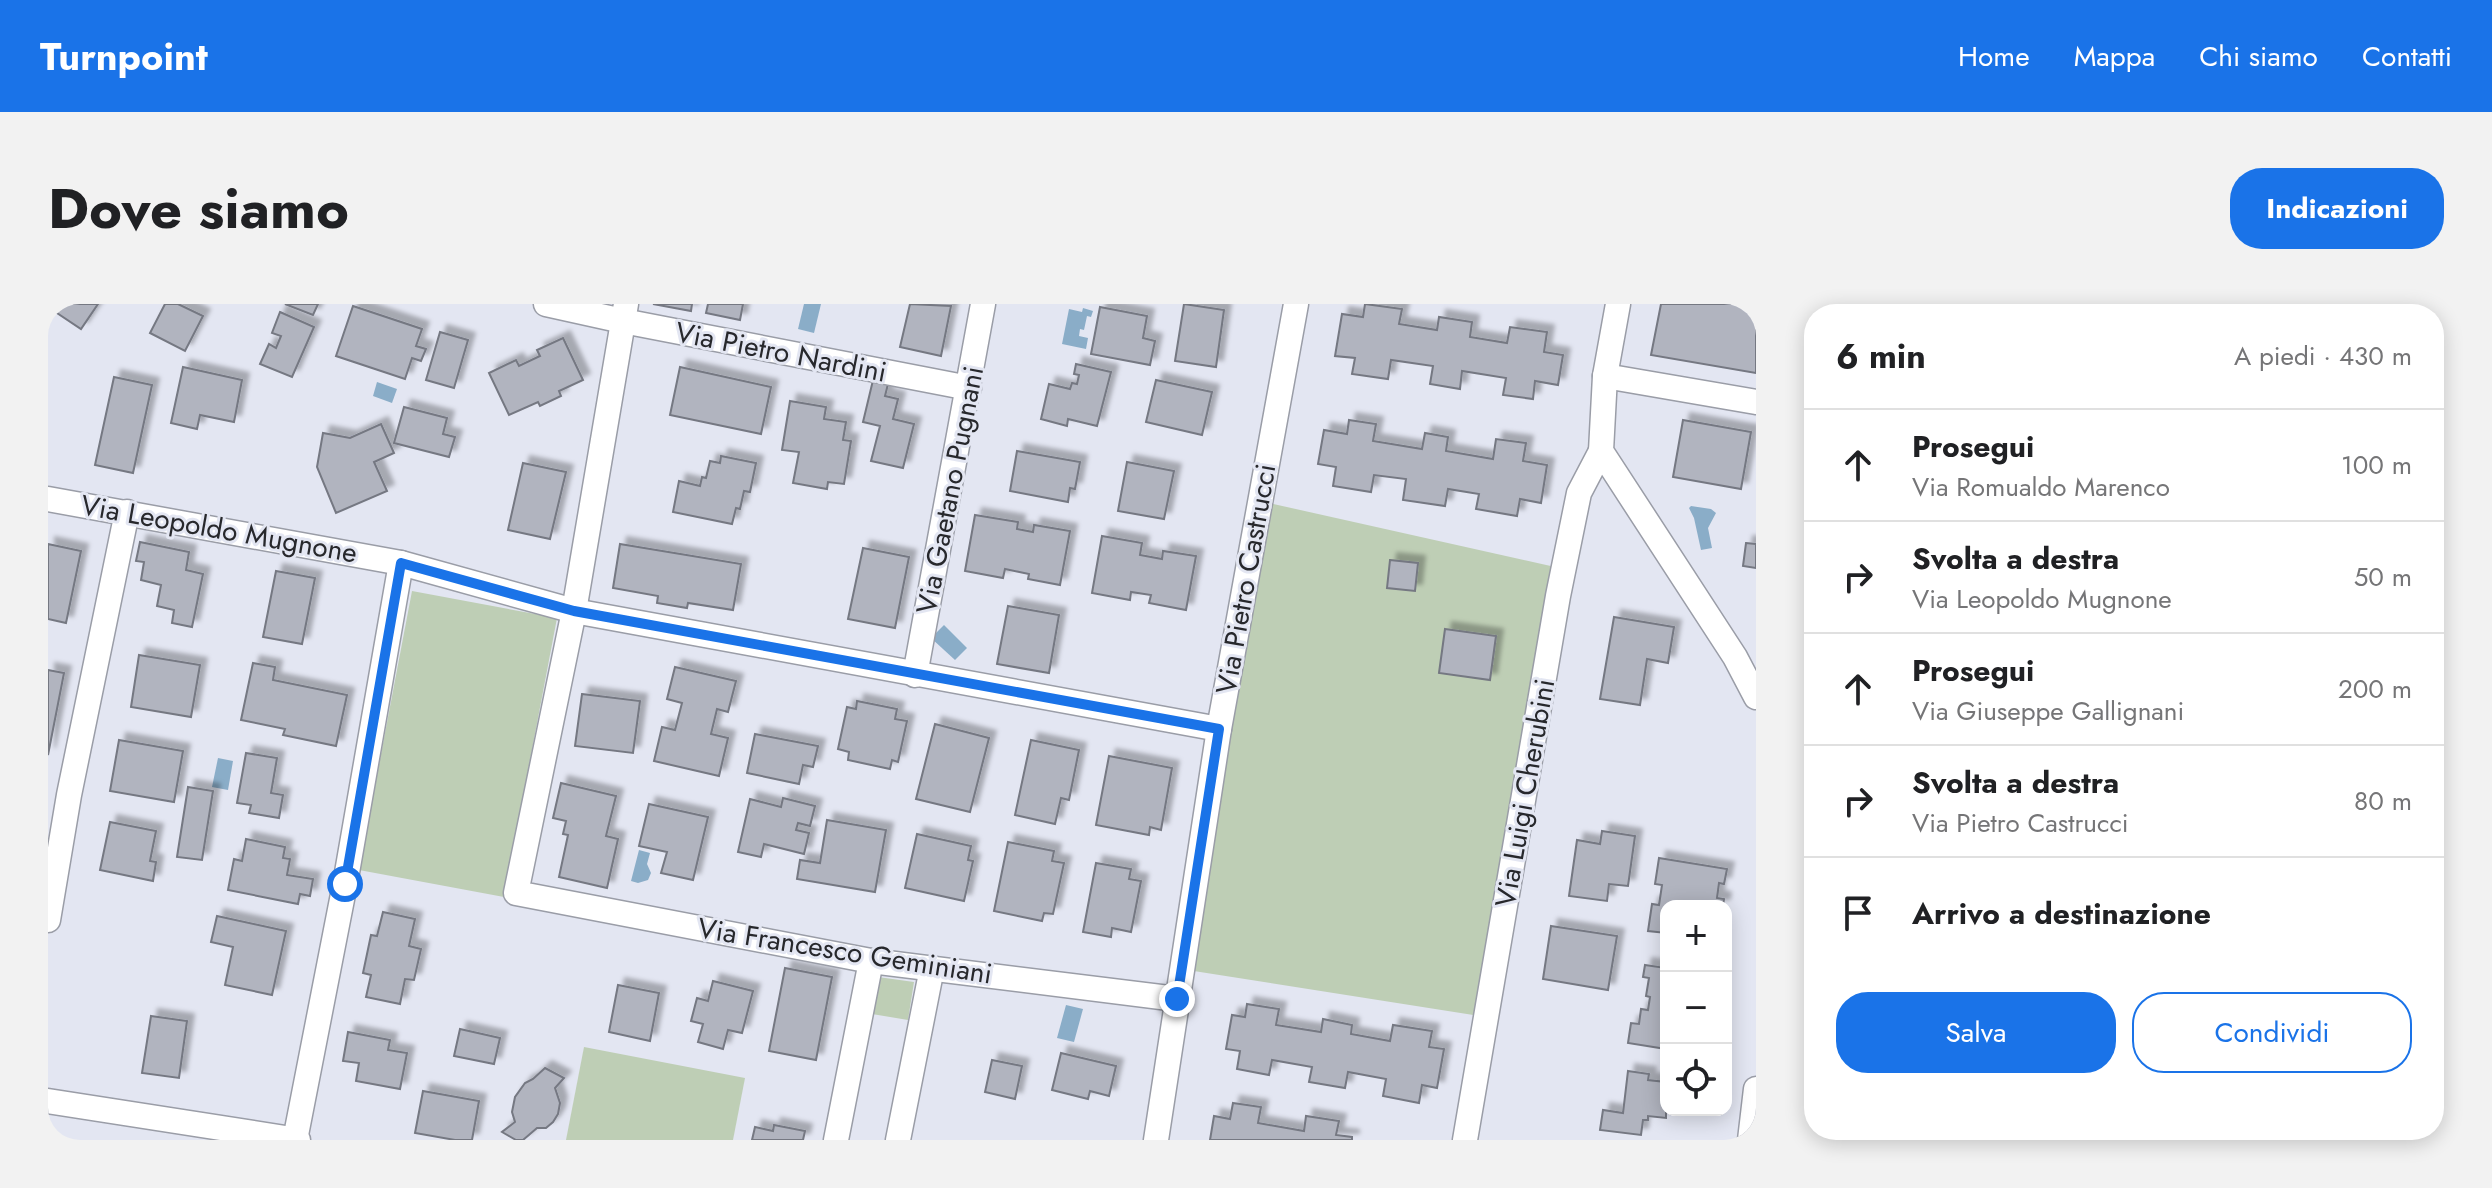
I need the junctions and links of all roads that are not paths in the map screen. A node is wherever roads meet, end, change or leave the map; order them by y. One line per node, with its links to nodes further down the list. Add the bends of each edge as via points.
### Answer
1 (546, 304): 5 (street, Via Pietro Nardini)
2 (983, 304): 7 (street, Via Gaetano Pugnani)
3 (1296, 304): 16 (street, Via Pietro Castrucci)
4 (1618, 304): 6 (street)
5 (624, 313): 7 (street, Via Pietro Nardini); 13 (street)
6 (1605, 376): 8 (street); 9 (street)
7 (969, 388): 14 (street, Via Gaetano Pugnani)
8 (1756, 402)
9 (1601, 451): 15 (street); 28 (street, Via Luigi Cherubini, via 1579,493 1558,596)
10 (48, 499): 11 (street, Via Leopoldo Mugnone)
11 (127, 512): 12 (street, Via Leopoldo Mugnone); 17 (street)
12 (401, 563): 13 (street, Via Leopoldo Mugnone); 24 (street)
13 (574, 611): 14 (street, Via Leopoldo Mugnone); 19 (street, Via Francesco Geminiani, via 516,893)
14 (915, 675): 16 (street, Via Leopoldo Mugnone)
15 (1756, 697)
16 (1219, 729): 21 (street, Via Pietro Castrucci)
17 (58, 793): 18 (street)
18 (49, 908)
19 (871, 961): 20 (street, Via Francesco Geminiani); 25 (street)
20 (932, 968): 21 (street, Via Francesco Geminiani); 26 (street)
21 (1177, 999): 27 (street, Via Pietro Castrucci)
22 (1756, 1089): 29 (street)
23 (48, 1101): 24 (street)
24 (296, 1140)
25 (836, 1140)
26 (898, 1140)
27 (1156, 1140)
28 (1465, 1140)
29 (1750, 1140)

